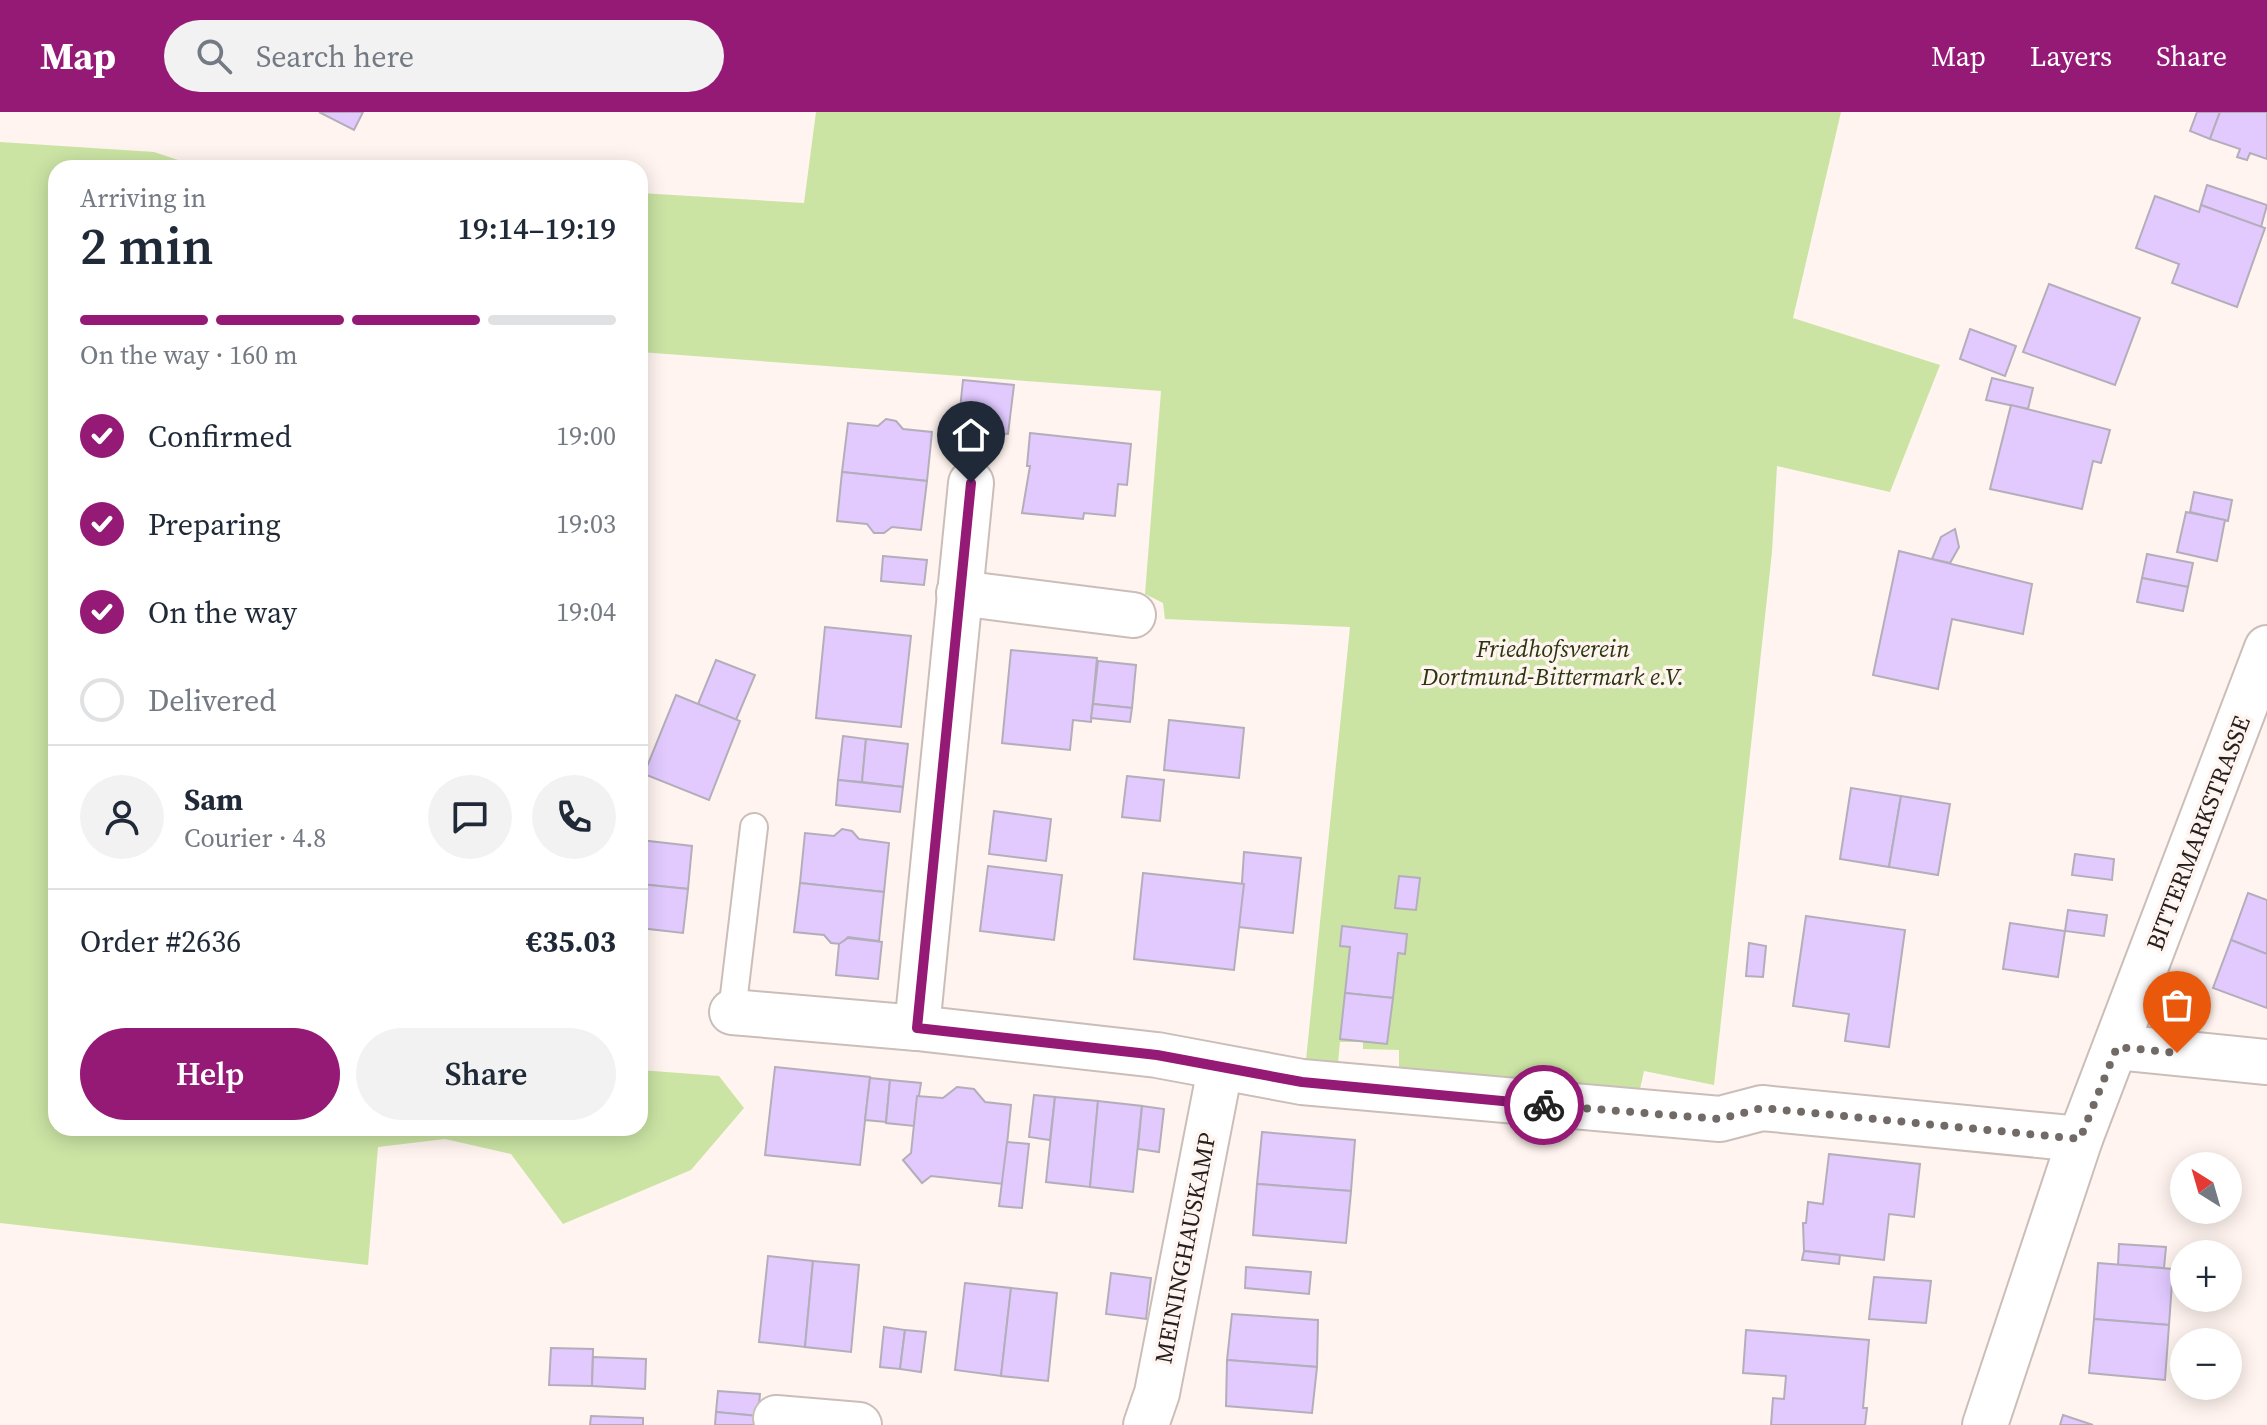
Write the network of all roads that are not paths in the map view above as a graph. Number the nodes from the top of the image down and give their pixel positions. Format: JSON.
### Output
{"nodes":[{"id":1,"x":971,"y":483,"type":"dead end"},
{"id":2,"x":959,"y":593,"type":"junction"},
{"id":3,"x":1133,"y":615,"type":"dead end"},
{"id":4,"x":2267,"y":648,"type":"edge"},
{"id":5,"x":754,"y":827,"type":"dead end"},
{"id":6,"x":732,"y":1012,"type":"joint"},
{"id":7,"x":917,"y":1028,"type":"junction"},
{"id":8,"x":2117,"y":1047,"type":"junction"},
{"id":9,"x":2267,"y":1062,"type":"edge"},
{"id":10,"x":1220,"y":1069,"type":"junction"},
{"id":11,"x":2080,"y":1139,"type":"junction"},
{"id":12,"x":776,"y":1418,"type":"dead end"},
{"id":13,"x":859,"y":1425,"type":"edge"},
{"id":14,"x":1146,"y":1425,"type":"edge"},
{"id":15,"x":1985,"y":1425,"type":"edge"}],
"edges":[{"from":1,"to":2,"type":"street"},
{"from":2,"to":3,"type":"street"},
{"from":2,"to":7,"type":"street"},
{"from":4,"to":8,"type":"street","name":"BITTERMARKSTRASSE"},
{"from":5,"to":6,"type":"lane"},
{"from":6,"to":7,"type":"street"},
{"from":7,"to":10,"type":"street"},
{"from":8,"to":9,"type":"street"},
{"from":8,"to":11,"type":"street","name":"BITTERMARKSTRASSE"},
{"from":10,"to":11,"type":"street"},
{"from":10,"to":14,"type":"street","name":"MEININGHAUSKAMP"},
{"from":11,"to":15,"type":"street","name":"BITTERMARKSTRASSE"},
{"from":12,"to":13,"type":"street"}]}
